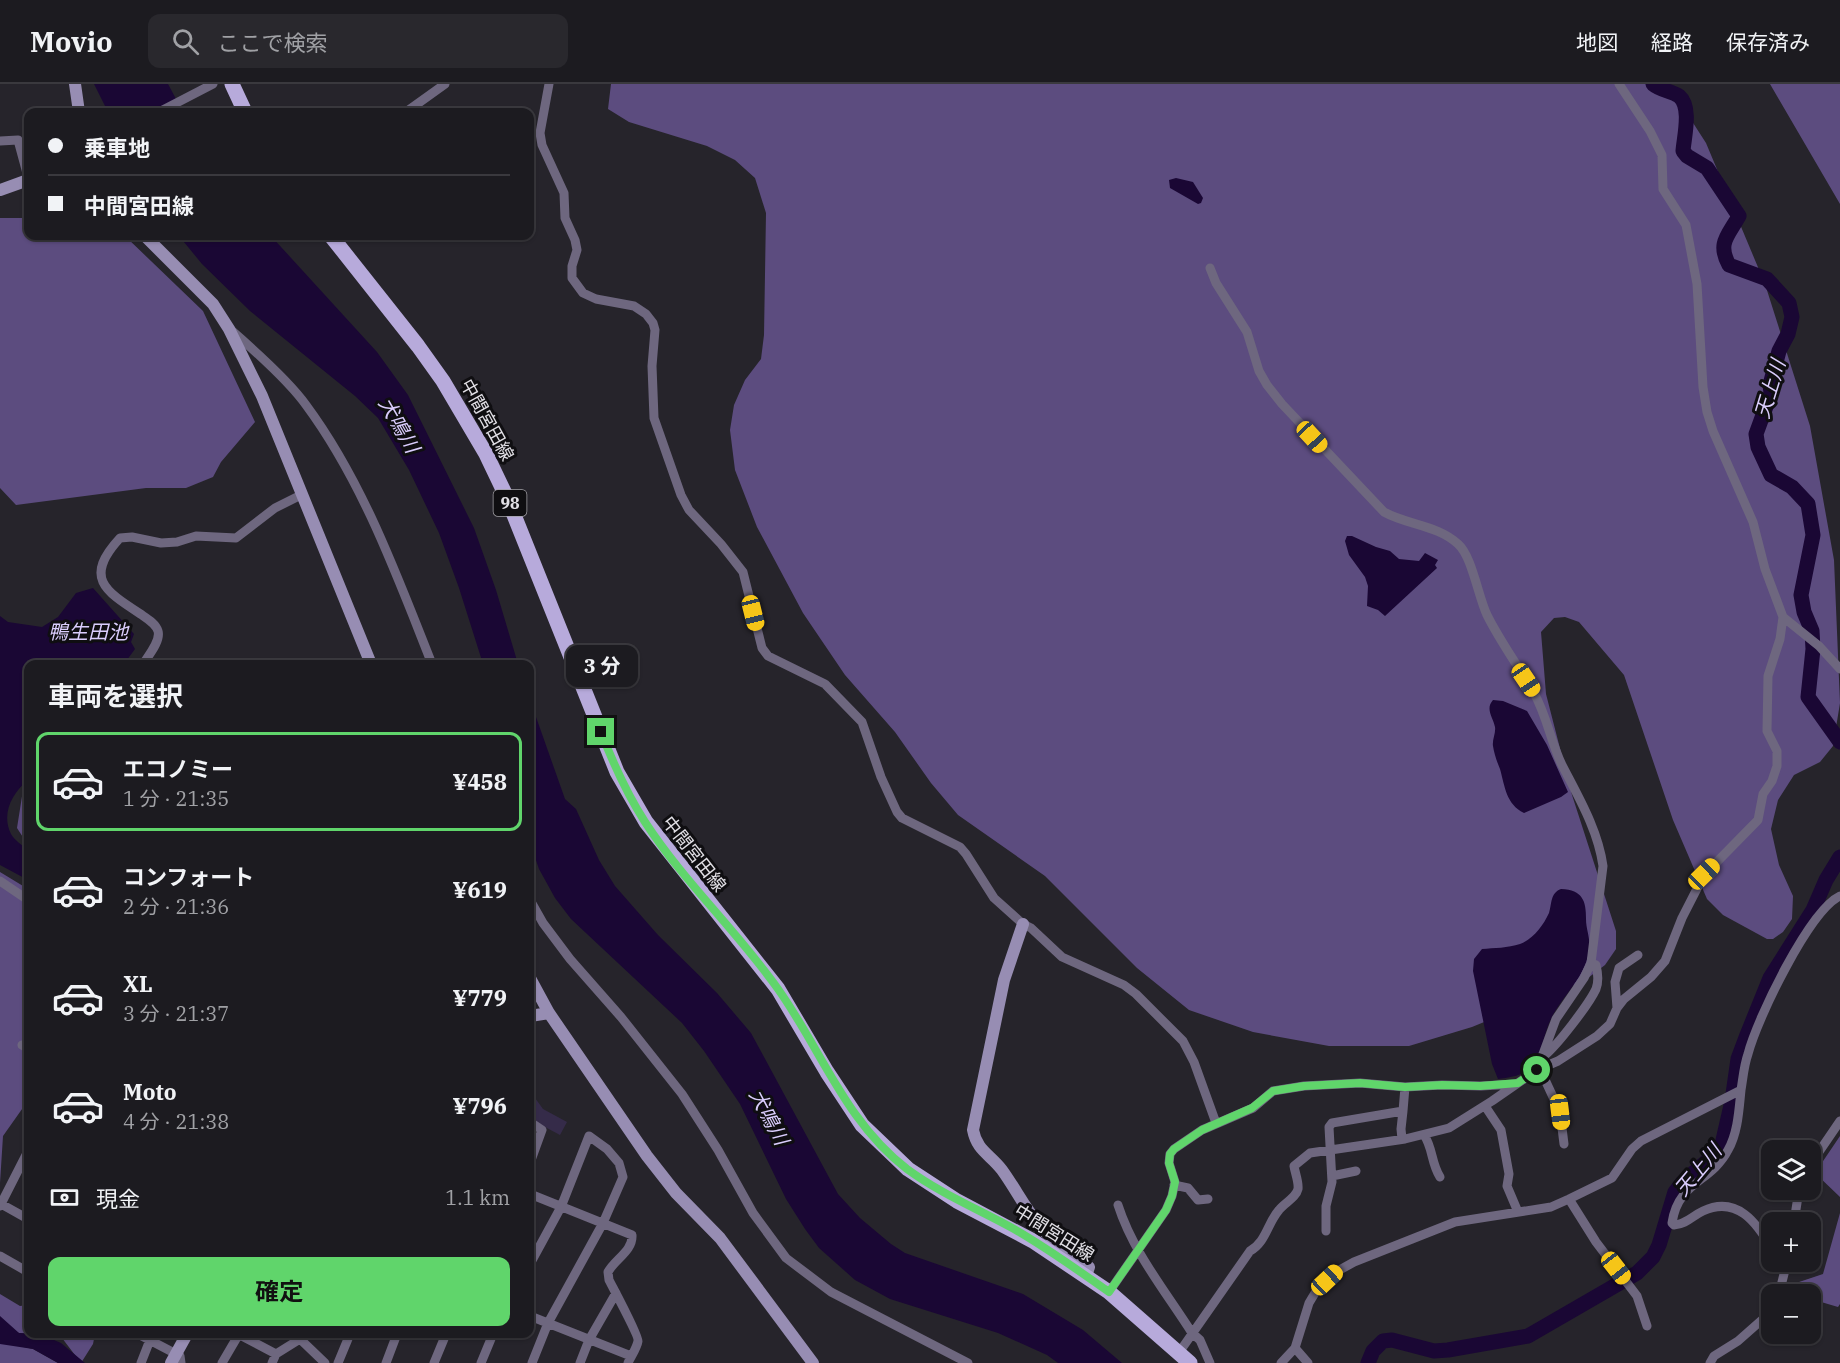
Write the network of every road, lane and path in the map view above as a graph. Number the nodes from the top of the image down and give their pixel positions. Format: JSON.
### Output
{"nodes":[{"id":1,"x":75,"y":84,"type":"edge"},
{"id":2,"x":213,"y":84,"type":"edge"},
{"id":3,"x":232,"y":84,"type":"edge"},
{"id":4,"x":445,"y":84,"type":"edge"},
{"id":5,"x":549,"y":84,"type":"edge"},
{"id":6,"x":1619,"y":84,"type":"edge"},
{"id":7,"x":78,"y":108,"type":"edge"},
{"id":8,"x":167,"y":108,"type":"edge"},
{"id":9,"x":243,"y":108,"type":"edge"},
{"id":10,"x":412,"y":108,"type":"edge"},
{"id":11,"x":0,"y":141,"type":"edge"},
{"id":12,"x":24,"y":163,"type":"edge"},
{"id":13,"x":24,"y":181,"type":"edge"},
{"id":14,"x":0,"y":190,"type":"edge"},
{"id":15,"x":149,"y":240,"type":"edge"},
{"id":16,"x":334,"y":240,"type":"edge"},
{"id":17,"x":1210,"y":268,"type":"dead end"},
{"id":18,"x":229,"y":329,"type":"junction"},
{"id":19,"x":301,"y":495,"type":"junction"},
{"id":20,"x":1783,"y":617,"type":"junction"},
{"id":21,"x":145,"y":660,"type":"edge"},
{"id":22,"x":369,"y":660,"type":"edge"},
{"id":23,"x":430,"y":660,"type":"edge"},
{"id":24,"x":1840,"y":669,"type":"edge"},
{"id":25,"x":0,"y":881,"type":"edge"},
{"id":26,"x":1840,"y":896,"type":"edge"},
{"id":27,"x":24,"y":897,"type":"edge"},
{"id":28,"x":534,"y":907,"type":"edge"},
{"id":29,"x":1023,"y":924,"type":"junction"},
{"id":30,"x":1638,"y":955,"type":"dead end"},
{"id":31,"x":1591,"y":963,"type":"junction"},
{"id":32,"x":534,"y":985,"type":"edge"},
{"id":33,"x":1617,"y":1008,"type":"junction"},
{"id":34,"x":549,"y":1013,"type":"junction"},
{"id":35,"x":534,"y":1015,"type":"edge"},
{"id":36,"x":1542,"y":1058,"type":"junction"},
{"id":37,"x":1539,"y":1069,"type":"junction"},
{"id":38,"x":1518,"y":1083,"type":"junction"},
{"id":39,"x":1405,"y":1087,"type":"junction"},
{"id":40,"x":1741,"y":1090,"type":"junction"},
{"id":41,"x":1485,"y":1106,"type":"junction"},
{"id":42,"x":1403,"y":1110,"type":"junction"},
{"id":43,"x":1840,"y":1121,"type":"edge"},
{"id":44,"x":1216,"y":1123,"type":"junction"},
{"id":45,"x":534,"y":1125,"type":"edge"},
{"id":46,"x":1424,"y":1135,"type":"junction"},
{"id":47,"x":1402,"y":1139,"type":"junction"},
{"id":48,"x":1564,"y":1144,"type":"dead end"},
{"id":49,"x":1821,"y":1149,"type":"edge"},
{"id":50,"x":1332,"y":1150,"type":"junction"},
{"id":51,"x":534,"y":1152,"type":"edge"},
{"id":52,"x":24,"y":1169,"type":"edge"},
{"id":53,"x":1356,"y":1171,"type":"dead end"},
{"id":54,"x":1332,"y":1176,"type":"junction"},
{"id":55,"x":1440,"y":1177,"type":"dead end"},
{"id":56,"x":1174,"y":1185,"type":"junction"},
{"id":57,"x":534,"y":1196,"type":"edge"},
{"id":58,"x":1208,"y":1199,"type":"dead end"},
{"id":59,"x":1569,"y":1199,"type":"junction"},
{"id":60,"x":0,"y":1205,"type":"edge"},
{"id":61,"x":1118,"y":1205,"type":"dead end"},
{"id":62,"x":561,"y":1207,"type":"junction"},
{"id":63,"x":1518,"y":1212,"type":"junction"},
{"id":64,"x":24,"y":1217,"type":"edge"},
{"id":65,"x":603,"y":1223,"type":"junction"},
{"id":66,"x":1326,"y":1231,"type":"dead end"},
{"id":67,"x":1761,"y":1232,"type":"edge"},
{"id":68,"x":1138,"y":1248,"type":"junction"},
{"id":69,"x":0,"y":1256,"type":"edge"},
{"id":70,"x":534,"y":1257,"type":"edge"},
{"id":71,"x":24,"y":1270,"type":"edge"},
{"id":72,"x":1086,"y":1276,"type":"junction"},
{"id":73,"x":1109,"y":1292,"type":"junction"},
{"id":74,"x":616,"y":1293,"type":"junction"},
{"id":75,"x":534,"y":1318,"type":"edge"},
{"id":76,"x":1761,"y":1321,"type":"edge"},
{"id":77,"x":548,"y":1323,"type":"junction"},
{"id":78,"x":1647,"y":1326,"type":"dead end"},
{"id":79,"x":1192,"y":1333,"type":"junction"},
{"id":80,"x":146,"y":1338,"type":"edge"},
{"id":81,"x":185,"y":1338,"type":"edge"},
{"id":82,"x":236,"y":1338,"type":"edge"},
{"id":83,"x":244,"y":1338,"type":"edge"},
{"id":84,"x":299,"y":1338,"type":"edge"},
{"id":85,"x":303,"y":1338,"type":"edge"},
{"id":86,"x":348,"y":1338,"type":"edge"},
{"id":87,"x":396,"y":1338,"type":"edge"},
{"id":88,"x":444,"y":1338,"type":"edge"},
{"id":89,"x":491,"y":1338,"type":"edge"},
{"id":90,"x":150,"y":1340,"type":"junction"},
{"id":91,"x":590,"y":1340,"type":"junction"},
{"id":92,"x":1295,"y":1348,"type":"junction"},
{"id":93,"x":274,"y":1359,"type":"edge"},
{"id":94,"x":176,"y":1360,"type":"edge"},
{"id":95,"x":629,"y":1360,"type":"edge"},
{"id":96,"x":1180,"y":1360,"type":"edge"},
{"id":97,"x":141,"y":1363,"type":"edge"},
{"id":98,"x":222,"y":1363,"type":"edge"},
{"id":99,"x":325,"y":1363,"type":"edge"},
{"id":100,"x":338,"y":1363,"type":"edge"},
{"id":101,"x":386,"y":1363,"type":"edge"},
{"id":102,"x":434,"y":1363,"type":"edge"},
{"id":103,"x":481,"y":1363,"type":"edge"},
{"id":104,"x":532,"y":1363,"type":"edge"},
{"id":105,"x":580,"y":1363,"type":"edge"},
{"id":106,"x":813,"y":1363,"type":"edge"},
{"id":107,"x":968,"y":1363,"type":"edge"},
{"id":108,"x":1210,"y":1363,"type":"edge"},
{"id":109,"x":1281,"y":1363,"type":"edge"},
{"id":110,"x":1308,"y":1363,"type":"edge"},
{"id":111,"x":1710,"y":1363,"type":"edge"}],
"edges":[{"from":1,"to":7,"type":"street"},
{"from":2,"to":8,"type":"street"},
{"from":3,"to":9,"type":"main road"},
{"from":4,"to":10,"type":"street"},
{"from":5,"to":29,"type":"street"},
{"from":6,"to":20,"type":"street"},
{"from":11,"to":12,"type":"street"},
{"from":13,"to":14,"type":"street"},
{"from":15,"to":18,"type":"street"},
{"from":16,"to":72,"type":"main road","name":"中間宮田線","number":"98"},
{"from":17,"to":31,"type":"street"},
{"from":18,"to":19,"type":"street"},
{"from":18,"to":23,"type":"street"},
{"from":19,"to":21,"type":"street"},
{"from":19,"to":22,"type":"street"},
{"from":20,"to":24,"type":"street"},
{"from":20,"to":33,"type":"street"},
{"from":25,"to":27,"type":"street"},
{"from":26,"to":40,"type":"street"},
{"from":28,"to":107,"type":"street"},
{"from":29,"to":44,"type":"street"},
{"from":29,"to":72,"type":"street"},
{"from":30,"to":33,"type":"street"},
{"from":31,"to":36,"type":"street"},
{"from":31,"to":36,"type":"street"},
{"from":32,"to":34,"type":"street"},
{"from":33,"to":37,"type":"street"},
{"from":34,"to":35,"type":"street"},
{"from":34,"to":106,"type":"street"},
{"from":36,"to":37,"type":"street"},
{"from":37,"to":38,"type":"street"},
{"from":37,"to":48,"type":"street"},
{"from":38,"to":39,"type":"street"},
{"from":38,"to":41,"type":"street"},
{"from":39,"to":42,"type":"street"},
{"from":39,"to":44,"type":"street"},
{"from":40,"to":59,"type":"street"},
{"from":40,"to":67,"type":"street"},
{"from":41,"to":46,"type":"street"},
{"from":41,"to":63,"type":"street"},
{"from":42,"to":47,"type":"street"},
{"from":42,"to":50,"type":"street"},
{"from":43,"to":49,"type":"street"},
{"from":44,"to":56,"type":"street"},
{"from":45,"to":51,"type":"street"},
{"from":46,"to":47,"type":"street"},
{"from":46,"to":55,"type":"street"},
{"from":47,"to":50,"type":"street"},
{"from":50,"to":54,"type":"street"},
{"from":50,"to":79,"type":"street"},
{"from":52,"to":60,"type":"street"},
{"from":53,"to":54,"type":"street"},
{"from":54,"to":66,"type":"street"},
{"from":56,"to":58,"type":"street"},
{"from":56,"to":68,"type":"street"},
{"from":57,"to":62,"type":"street"},
{"from":59,"to":63,"type":"street"},
{"from":59,"to":78,"type":"street"},
{"from":60,"to":64,"type":"street"},
{"from":61,"to":68,"type":"street"},
{"from":62,"to":65,"type":"street"},
{"from":62,"to":65,"type":"street"},
{"from":62,"to":70,"type":"street"},
{"from":63,"to":92,"type":"street"},
{"from":65,"to":74,"type":"street"},
{"from":65,"to":77,"type":"street"},
{"from":68,"to":73,"type":"street"},
{"from":68,"to":79,"type":"street"},
{"from":69,"to":71,"type":"street"},
{"from":72,"to":73,"type":"main road","name":"中間宮田線","number":"98"},
{"from":73,"to":96,"type":"main road","name":"中間宮田線","number":"98"},
{"from":74,"to":91,"type":"street"},
{"from":74,"to":95,"type":"street"},
{"from":75,"to":77,"type":"street"},
{"from":76,"to":111,"type":"street"},
{"from":77,"to":91,"type":"street"},
{"from":77,"to":104,"type":"street"},
{"from":79,"to":96,"type":"street"},
{"from":79,"to":108,"type":"street"},
{"from":80,"to":90,"type":"street"},
{"from":81,"to":94,"type":"street"},
{"from":82,"to":98,"type":"street"},
{"from":83,"to":93,"type":"street"},
{"from":84,"to":93,"type":"street"},
{"from":85,"to":99,"type":"street"},
{"from":86,"to":100,"type":"street"},
{"from":87,"to":101,"type":"street"},
{"from":88,"to":102,"type":"street"},
{"from":89,"to":103,"type":"street"},
{"from":90,"to":94,"type":"street"},
{"from":90,"to":97,"type":"street"},
{"from":91,"to":95,"type":"street"},
{"from":91,"to":105,"type":"street"},
{"from":92,"to":109,"type":"street"},
{"from":92,"to":110,"type":"street"}]}
